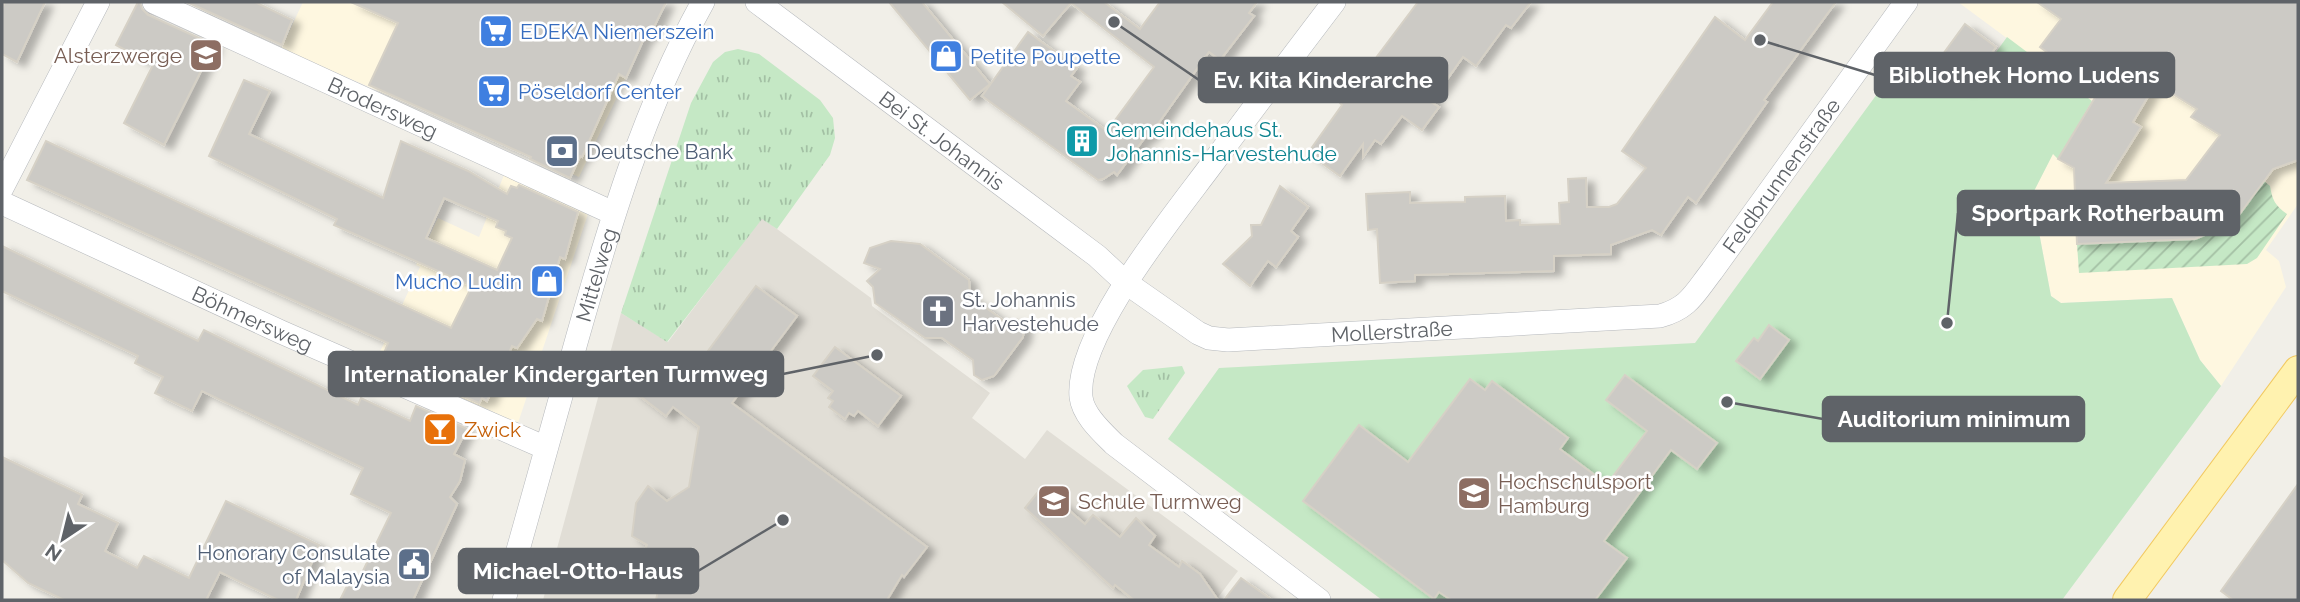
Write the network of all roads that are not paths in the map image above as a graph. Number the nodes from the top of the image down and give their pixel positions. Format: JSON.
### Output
{"nodes":[{"id":1,"x":98,"y":2,"type":"edge"},
{"id":2,"x":154,"y":2,"type":"edge"},
{"id":3,"x":703,"y":2,"type":"edge"},
{"id":4,"x":757,"y":2,"type":"edge"},
{"id":5,"x":1334,"y":2,"type":"edge"},
{"id":6,"x":1906,"y":2,"type":"edge"},
{"id":7,"x":2,"y":188,"type":"edge"},
{"id":8,"x":2,"y":203,"type":"edge"},
{"id":9,"x":613,"y":213,"type":"junction"},
{"id":10,"x":1125,"y":282,"type":"junction"},
{"id":11,"x":1677,"y":311,"type":"joint"},
{"id":12,"x":2298,"y":370,"type":"edge"},
{"id":13,"x":546,"y":448,"type":"junction"},
{"id":14,"x":503,"y":600,"type":"edge"},
{"id":15,"x":1319,"y":600,"type":"edge"},
{"id":16,"x":2127,"y":600,"type":"edge"}],
"edges":[{"from":1,"to":7,"type":"street"},
{"from":2,"to":9,"type":"street","name":"Brodersweg"},
{"from":3,"to":9,"type":"street","name":"Mittelweg"},
{"from":4,"to":10,"type":"street","name":"Bei St. Johannis"},
{"from":5,"to":10,"type":"street"},
{"from":6,"to":11,"type":"street","name":"Feldbrunnenstraße"},
{"from":8,"to":13,"type":"street","name":"Böhmersweg"},
{"from":9,"to":13,"type":"street","name":"Mittelweg"},
{"from":10,"to":11,"type":"street","name":"Mollerstraße"},
{"from":10,"to":15,"type":"street"},
{"from":12,"to":16,"type":"main road"},
{"from":13,"to":14,"type":"street","name":"Mittelweg"}]}
